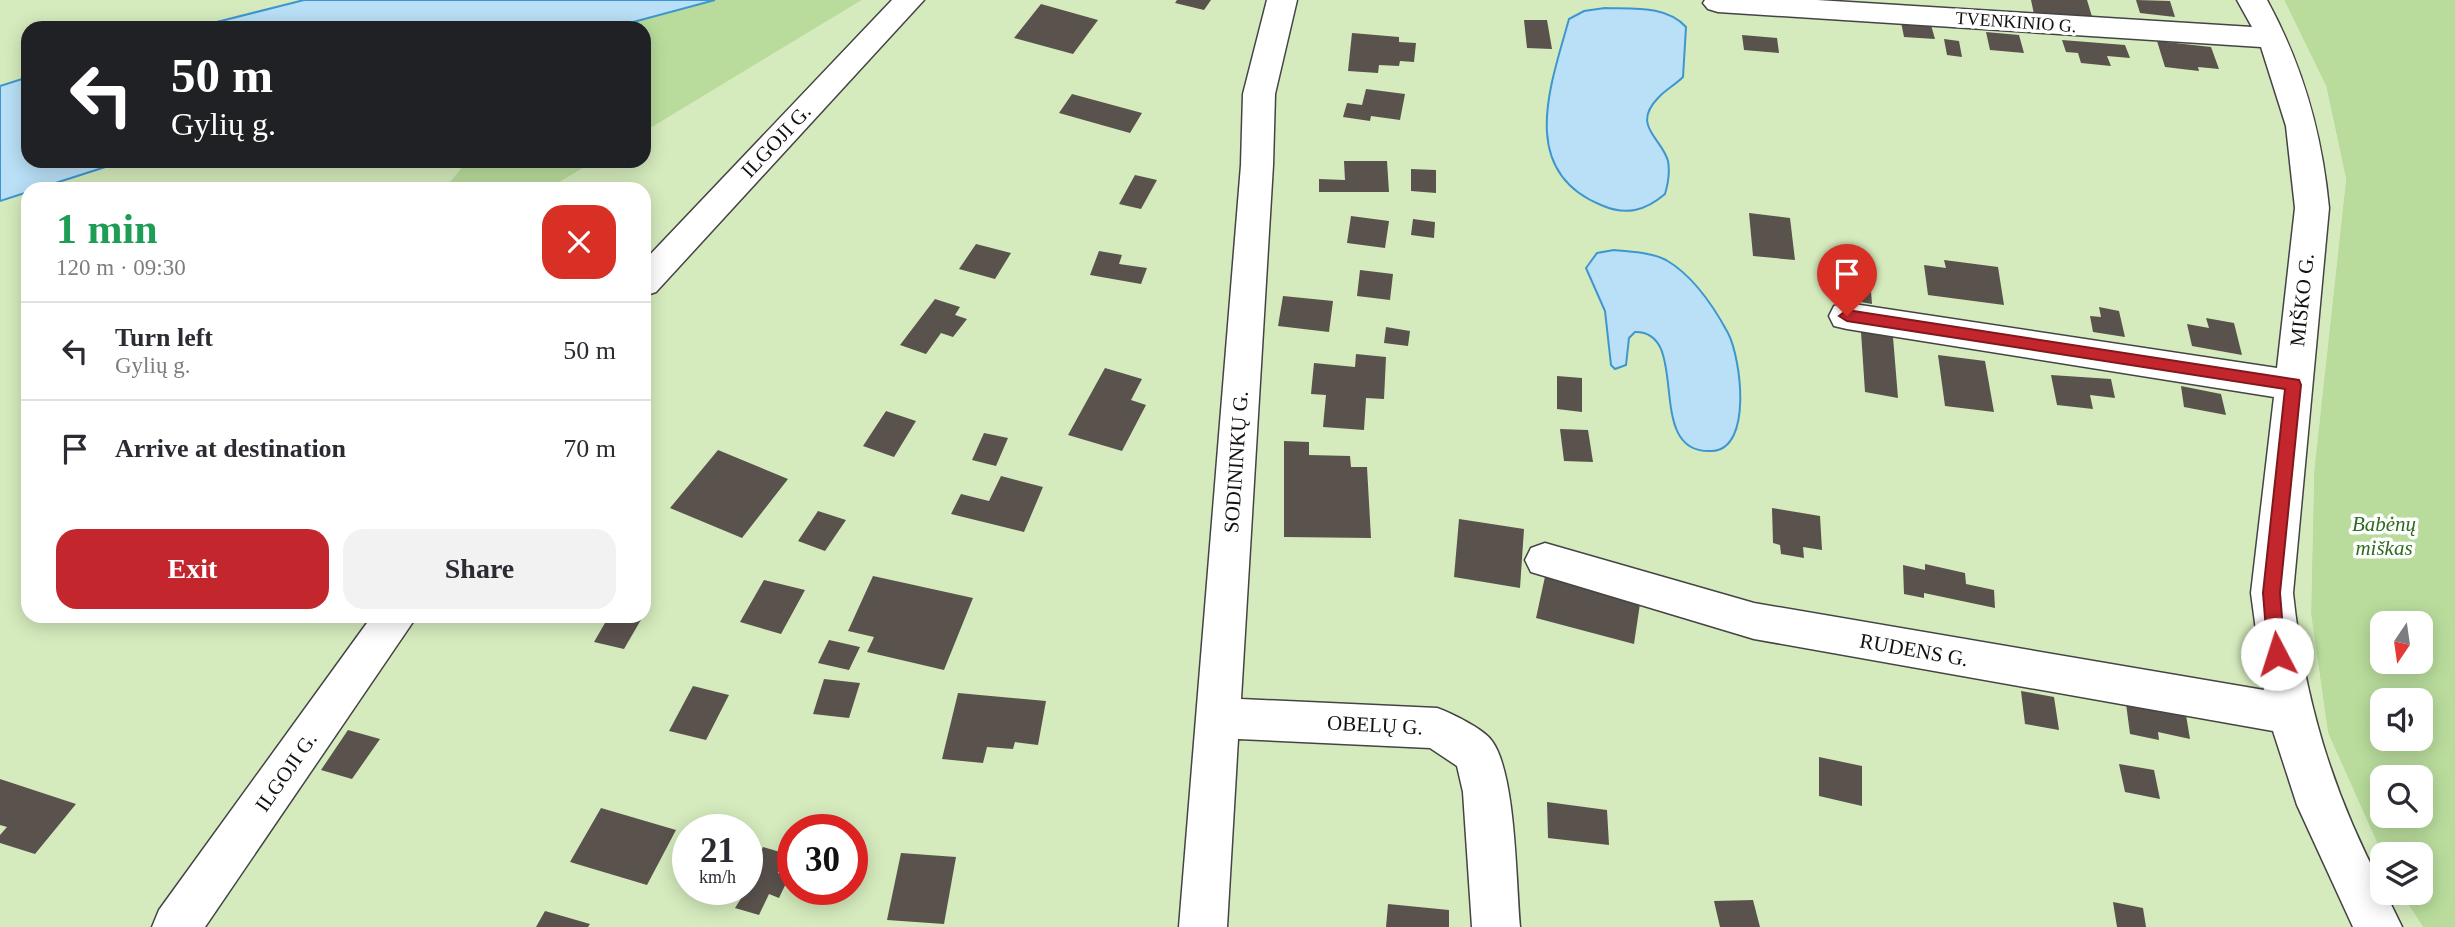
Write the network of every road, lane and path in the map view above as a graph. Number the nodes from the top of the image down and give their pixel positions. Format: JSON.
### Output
{"nodes":[{"id":1,"x":909,"y":0,"type":"edge"},
{"id":2,"x":1282,"y":0,"type":"edge"},
{"id":3,"x":2252,"y":0,"type":"edge"},
{"id":4,"x":1718,"y":3,"type":"dead end"},
{"id":5,"x":2271,"y":37,"type":"junction"},
{"id":6,"x":651,"y":276,"type":"edge"},
{"id":7,"x":1847,"y":316,"type":"dead end"},
{"id":8,"x":2293,"y":385,"type":"junction"},
{"id":9,"x":1545,"y":560,"type":"dead end"},
{"id":10,"x":392,"y":623,"type":"edge"},
{"id":11,"x":2289,"y":715,"type":"junction"},
{"id":12,"x":1218,"y":718,"type":"junction"},
{"id":13,"x":176,"y":927,"type":"edge"},
{"id":14,"x":1203,"y":927,"type":"edge"},
{"id":15,"x":1496,"y":927,"type":"edge"},
{"id":16,"x":2378,"y":927,"type":"edge"}],
"edges":[{"from":1,"to":6,"type":"street","name":"ILGOJI G."},
{"from":2,"to":12,"type":"street","name":"SODININKŲ G."},
{"from":3,"to":5,"type":"street","name":"MIŠKO G."},
{"from":4,"to":5,"type":"street","name":"TVENKINIO G."},
{"from":5,"to":8,"type":"street","name":"MIŠKO G."},
{"from":7,"to":8,"type":"street"},
{"from":8,"to":11,"type":"street","name":"MIŠKO G."},
{"from":9,"to":11,"type":"street","name":"RUDENS G."},
{"from":10,"to":13,"type":"street","name":"ILGOJI G."},
{"from":11,"to":16,"type":"street","name":"MIŠKO G."},
{"from":12,"to":14,"type":"street","name":"SODININKŲ G."},
{"from":12,"to":15,"type":"street","name":"OBELŲ G."}]}
